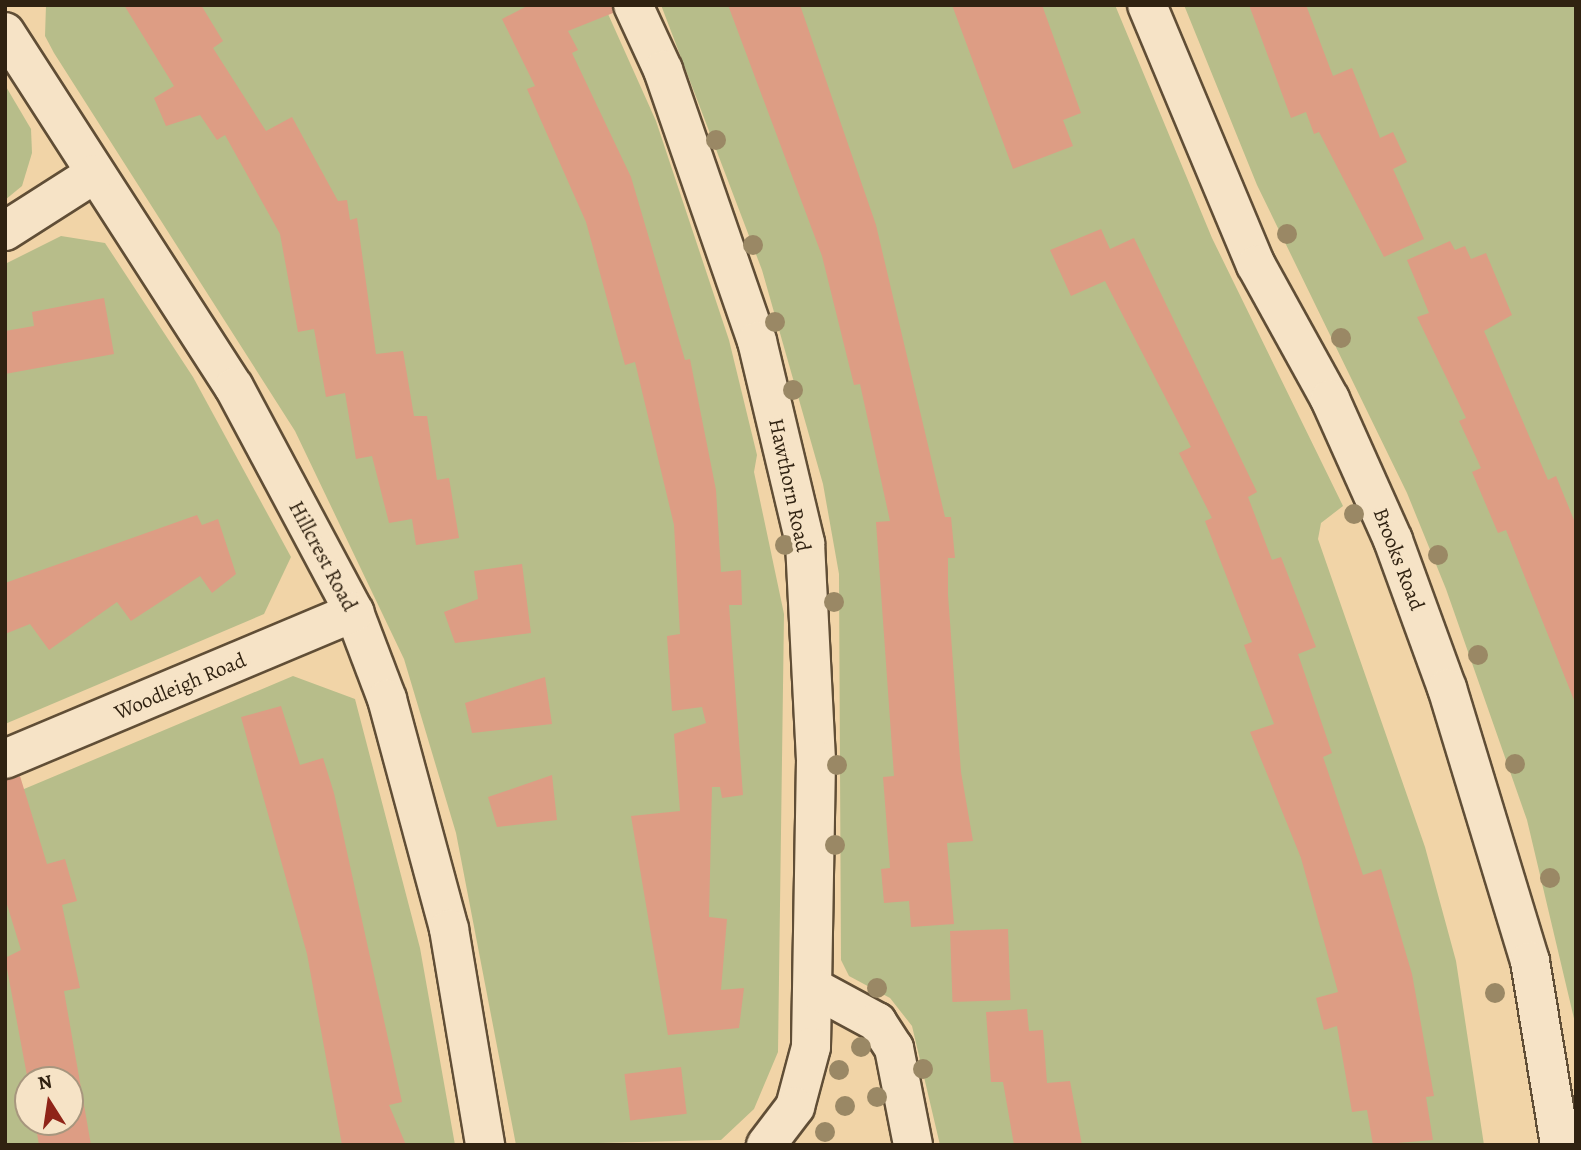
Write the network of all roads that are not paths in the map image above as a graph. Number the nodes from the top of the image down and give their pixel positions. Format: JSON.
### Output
{"nodes":[{"id":1,"x":633,"y":5,"type":"edge"},
{"id":2,"x":1147,"y":5,"type":"edge"},
{"id":3,"x":5,"y":32,"type":"edge"},
{"id":4,"x":94,"y":174,"type":"junction"},
{"id":5,"x":5,"y":231,"type":"edge"},
{"id":6,"x":354,"y":612,"type":"junction"},
{"id":7,"x":5,"y":759,"type":"edge"},
{"id":8,"x":814,"y":988,"type":"junction"},
{"id":9,"x":485,"y":1145,"type":"edge"},
{"id":10,"x":766,"y":1145,"type":"edge"},
{"id":11,"x":913,"y":1145,"type":"edge"},
{"id":12,"x":1560,"y":1145,"type":"edge"}],
"edges":[{"from":1,"to":8,"type":"street","name":"Hawthorn Road"},
{"from":2,"to":12,"type":"street","name":"Brooks Road"},
{"from":3,"to":4,"type":"street","name":"Hillcrest Road"},
{"from":4,"to":5,"type":"street"},
{"from":4,"to":6,"type":"street","name":"Hillcrest Road"},
{"from":6,"to":7,"type":"street","name":"Woodleigh Road"},
{"from":6,"to":9,"type":"street","name":"Hillcrest Road"},
{"from":8,"to":10,"type":"street","name":"Hawthorn Road"},
{"from":8,"to":11,"type":"street"}]}
